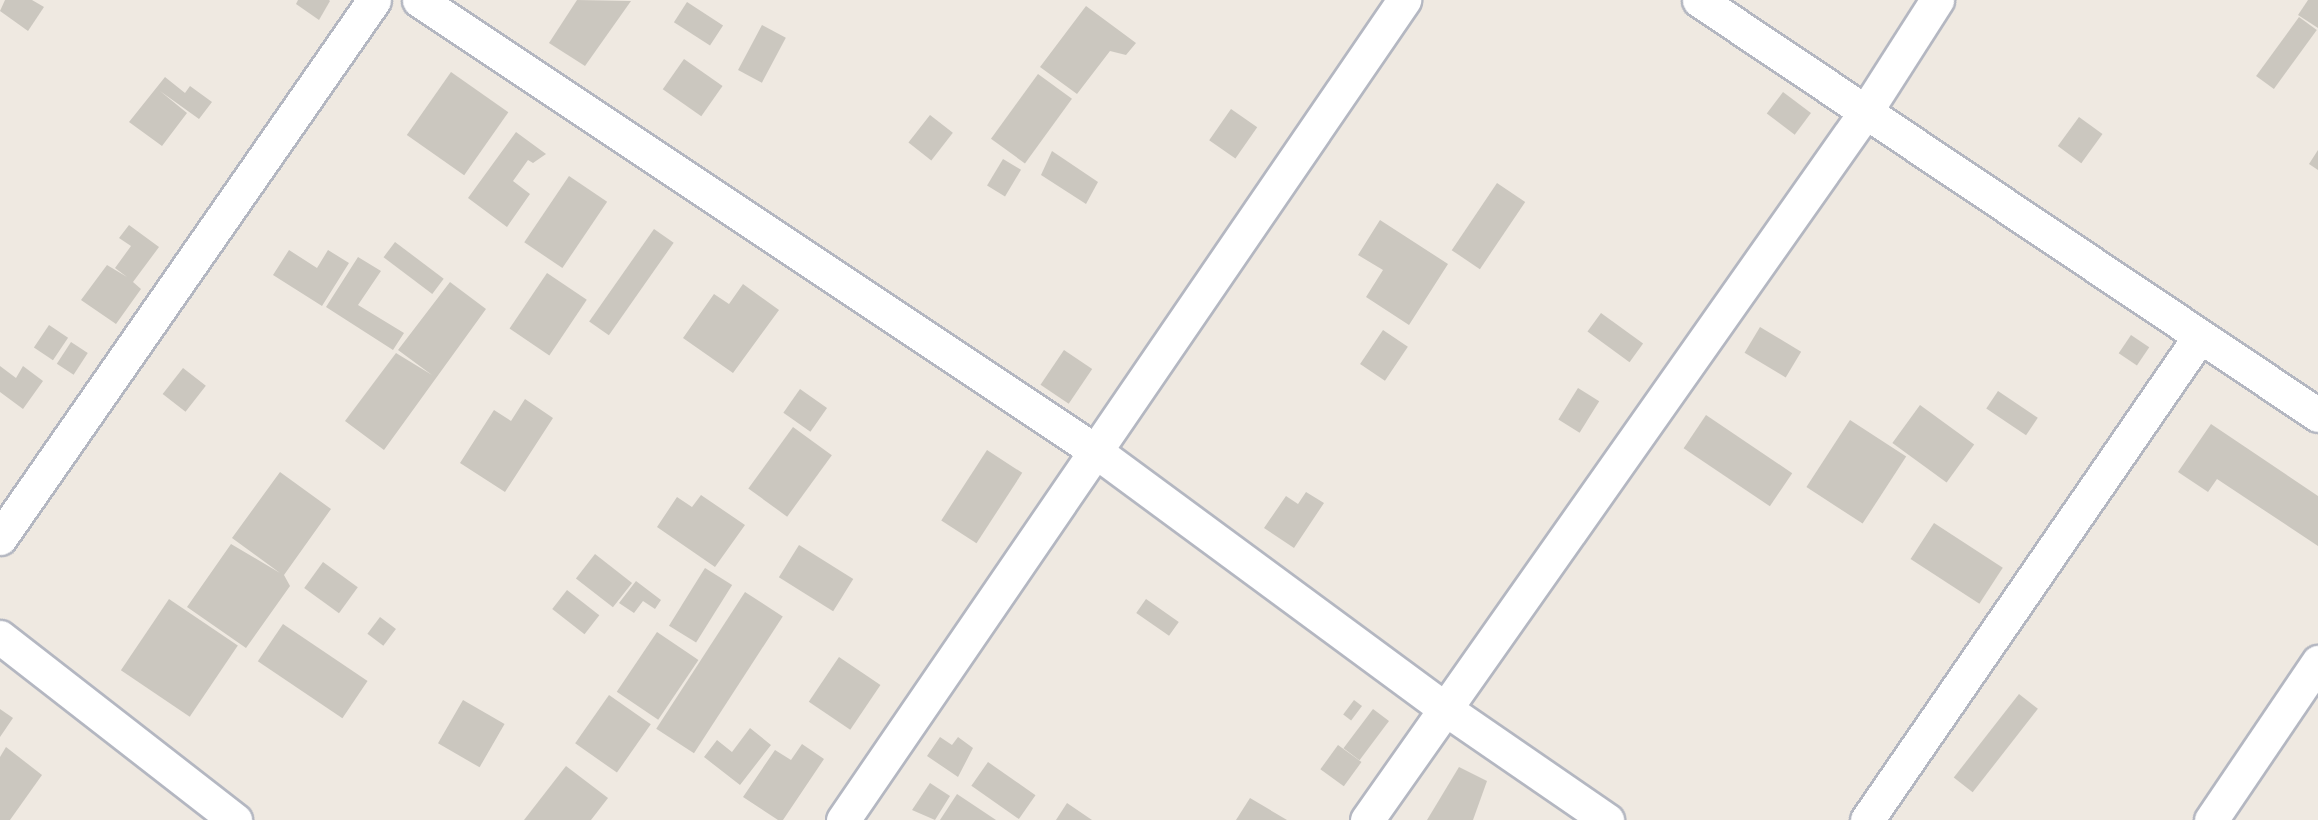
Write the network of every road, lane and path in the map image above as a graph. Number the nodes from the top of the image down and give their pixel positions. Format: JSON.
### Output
{"nodes":[{"id":1,"x":374,"y":0,"type":"edge"},
{"id":2,"x":419,"y":0,"type":"edge"},
{"id":3,"x":1404,"y":0,"type":"edge"},
{"id":4,"x":1699,"y":0,"type":"edge"},
{"id":5,"x":1937,"y":0,"type":"edge"},
{"id":6,"x":1866,"y":111,"type":"junction"},
{"id":7,"x":2200,"y":336,"type":"junction"},
{"id":8,"x":2318,"y":415,"type":"edge"},
{"id":9,"x":1094,"y":450,"type":"junction"},
{"id":10,"x":0,"y":538,"type":"edge"},
{"id":11,"x":0,"y":637,"type":"edge"},
{"id":12,"x":2318,"y":662,"type":"edge"},
{"id":13,"x":1444,"y":708,"type":"junction"},
{"id":14,"x":235,"y":820,"type":"edge"},
{"id":15,"x":843,"y":820,"type":"edge"},
{"id":16,"x":1367,"y":820,"type":"edge"},
{"id":17,"x":1607,"y":820,"type":"edge"},
{"id":18,"x":1867,"y":820,"type":"edge"},
{"id":19,"x":2211,"y":820,"type":"edge"}],
"edges":[{"from":1,"to":10,"type":"street"},
{"from":2,"to":9,"type":"street"},
{"from":3,"to":9,"type":"street"},
{"from":4,"to":6,"type":"street"},
{"from":5,"to":6,"type":"street"},
{"from":6,"to":7,"type":"street"},
{"from":6,"to":13,"type":"street"},
{"from":7,"to":8,"type":"street"},
{"from":7,"to":18,"type":"street"},
{"from":9,"to":13,"type":"street"},
{"from":9,"to":15,"type":"street"},
{"from":11,"to":14,"type":"street"},
{"from":12,"to":19,"type":"street"},
{"from":13,"to":16,"type":"street"},
{"from":13,"to":17,"type":"street"}]}
